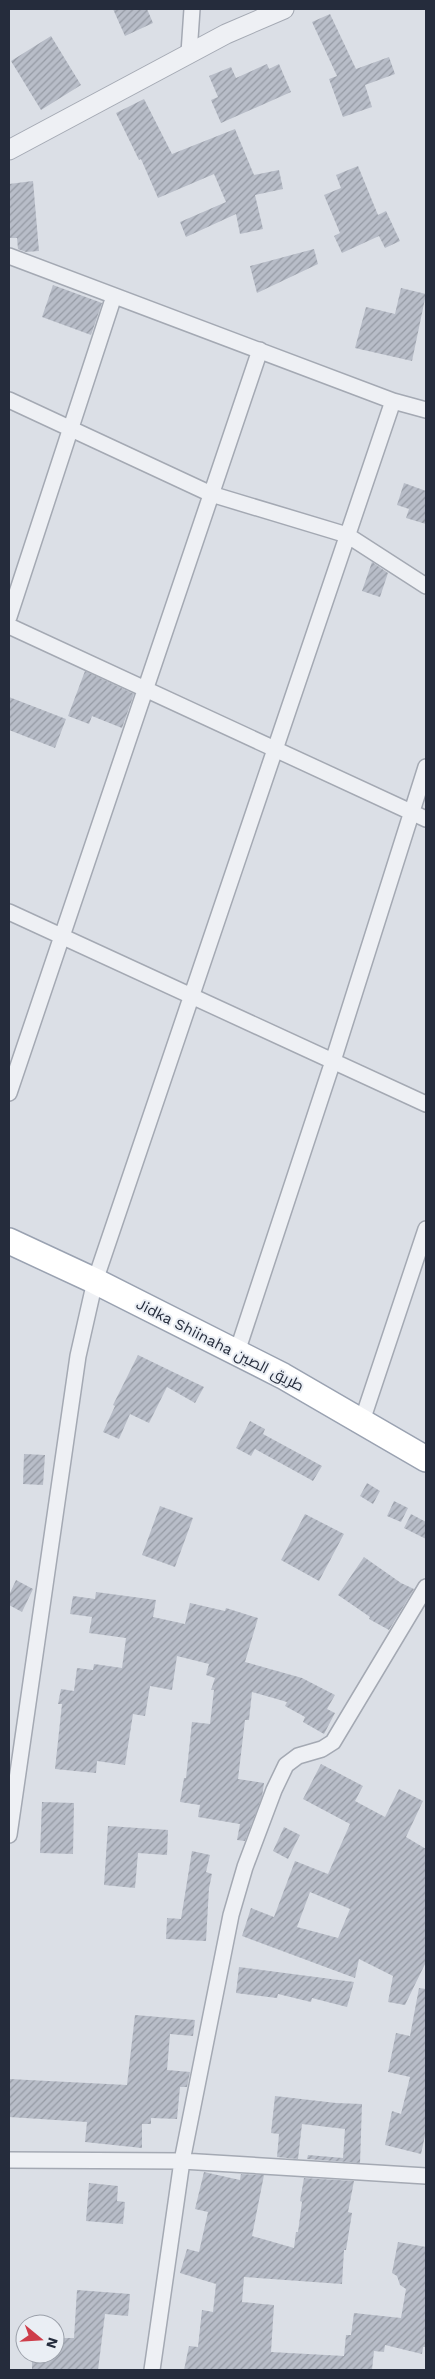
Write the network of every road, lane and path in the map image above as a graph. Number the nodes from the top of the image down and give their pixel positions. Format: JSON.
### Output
{"nodes":[{"id":1,"x":192,"y":9,"type":"edge"},
{"id":2,"x":284,"y":9,"type":"edge"},
{"id":3,"x":189,"y":54,"type":"junction"},
{"id":4,"x":9,"y":150,"type":"edge"},
{"id":5,"x":9,"y":256,"type":"edge"},
{"id":6,"x":114,"y":296,"type":"junction"},
{"id":7,"x":260,"y":350,"type":"junction"},
{"id":8,"x":9,"y":400,"type":"edge"},
{"id":9,"x":393,"y":401,"type":"junction"},
{"id":10,"x":426,"y":410,"type":"edge"},
{"id":11,"x":71,"y":429,"type":"junction"},
{"id":12,"x":211,"y":494,"type":"junction"},
{"id":13,"x":347,"y":536,"type":"junction"},
{"id":14,"x":426,"y":586,"type":"edge"},
{"id":15,"x":9,"y":617,"type":"edge"},
{"id":16,"x":9,"y":626,"type":"edge"},
{"id":17,"x":144,"y":688,"type":"junction"},
{"id":18,"x":274,"y":748,"type":"junction"},
{"id":19,"x":426,"y":767,"type":"edge"},
{"id":20,"x":412,"y":812,"type":"junction"},
{"id":21,"x":426,"y":819,"type":"edge"},
{"id":22,"x":9,"y":912,"type":"edge"},
{"id":23,"x":63,"y":936,"type":"junction"},
{"id":24,"x":192,"y":996,"type":"junction"},
{"id":25,"x":333,"y":1061,"type":"junction"},
{"id":26,"x":9,"y":1093,"type":"edge"},
{"id":27,"x":426,"y":1104,"type":"edge"},
{"id":28,"x":426,"y":1229,"type":"edge"},
{"id":29,"x":9,"y":1242,"type":"edge"},
{"id":30,"x":95,"y":1281,"type":"junction"},
{"id":31,"x":237,"y":1352,"type":"junction"},
{"id":32,"x":362,"y":1421,"type":"junction"},
{"id":33,"x":426,"y":1459,"type":"edge"},
{"id":34,"x":426,"y":1587,"type":"edge"},
{"id":35,"x":9,"y":1835,"type":"edge"},
{"id":36,"x":9,"y":2160,"type":"edge"},
{"id":37,"x":182,"y":2161,"type":"junction"},
{"id":38,"x":426,"y":2176,"type":"edge"},
{"id":39,"x":152,"y":2370,"type":"edge"}],
"edges":[{"from":1,"to":3,"type":"street"},
{"from":2,"to":3,"type":"street"},
{"from":3,"to":4,"type":"street"},
{"from":5,"to":6,"type":"street"},
{"from":6,"to":7,"type":"street"},
{"from":6,"to":11,"type":"street"},
{"from":7,"to":9,"type":"street"},
{"from":7,"to":12,"type":"street"},
{"from":8,"to":11,"type":"street"},
{"from":9,"to":10,"type":"street"},
{"from":9,"to":13,"type":"street"},
{"from":11,"to":12,"type":"street"},
{"from":11,"to":15,"type":"street"},
{"from":12,"to":13,"type":"street"},
{"from":12,"to":17,"type":"street"},
{"from":13,"to":14,"type":"street"},
{"from":13,"to":18,"type":"street"},
{"from":16,"to":17,"type":"street"},
{"from":17,"to":18,"type":"street"},
{"from":17,"to":23,"type":"street"},
{"from":18,"to":20,"type":"street"},
{"from":18,"to":24,"type":"street"},
{"from":19,"to":20,"type":"street"},
{"from":20,"to":21,"type":"street"},
{"from":20,"to":25,"type":"street"},
{"from":22,"to":23,"type":"street"},
{"from":23,"to":24,"type":"street"},
{"from":23,"to":26,"type":"street"},
{"from":24,"to":25,"type":"street"},
{"from":24,"to":30,"type":"street"},
{"from":25,"to":27,"type":"street"},
{"from":25,"to":31,"type":"street"},
{"from":28,"to":32,"type":"street"},
{"from":29,"to":30,"type":"main road","name":"Jidka Shiinaha طريق الصين"},
{"from":30,"to":31,"type":"main road","name":"Jidka Shiinaha طريق الصين"},
{"from":30,"to":35,"type":"street"},
{"from":31,"to":32,"type":"main road","name":"Jidka Shiinaha طريق الصين"},
{"from":32,"to":33,"type":"main road","name":"Jidka Shiinaha طريق الصين"},
{"from":34,"to":37,"type":"street"},
{"from":36,"to":37,"type":"street"},
{"from":37,"to":38,"type":"street"},
{"from":37,"to":39,"type":"street"}]}
